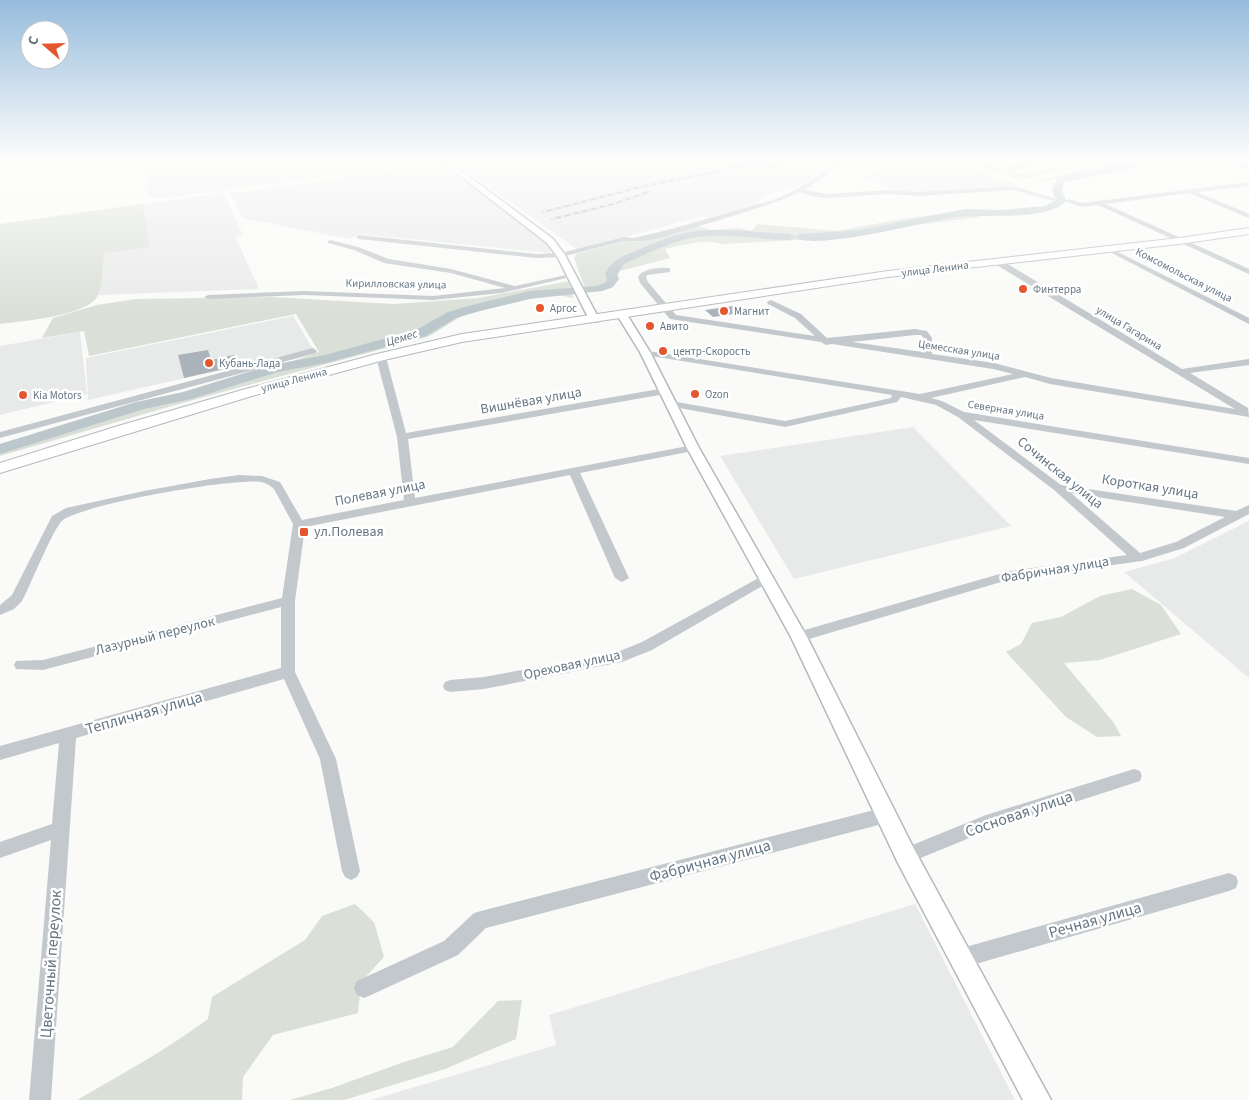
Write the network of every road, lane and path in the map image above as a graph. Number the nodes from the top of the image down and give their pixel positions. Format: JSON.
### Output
{"nodes":[{"id":1,"x":513,"y":211,"type":"edge"},
{"id":2,"x":741,"y":211,"type":"edge"},
{"id":3,"x":1117,"y":211,"type":"edge"},
{"id":4,"x":1249,"y":231,"type":"edge"},
{"id":5,"x":359,"y":237,"type":"dead end"},
{"id":6,"x":1179,"y":241,"type":"junction"},
{"id":7,"x":330,"y":242,"type":"dead end"},
{"id":8,"x":1108,"y":249,"type":"junction"},
{"id":9,"x":559,"y":256,"type":"junction"},
{"id":10,"x":998,"y":262,"type":"junction"},
{"id":11,"x":666,"y":270,"type":"dead end"},
{"id":12,"x":1249,"y":272,"type":"edge"},
{"id":13,"x":571,"y":276,"type":"junction"},
{"id":14,"x":517,"y":289,"type":"junction"},
{"id":15,"x":208,"y":297,"type":"dead end"},
{"id":16,"x":771,"y":302,"type":"dead end"},
{"id":17,"x":667,"y":309,"type":"junction"},
{"id":18,"x":622,"y":315,"type":"junction"},
{"id":19,"x":594,"y":319,"type":"junction"},
{"id":20,"x":1249,"y":321,"type":"edge"},
{"id":21,"x":826,"y":342,"type":"junction"},
{"id":22,"x":313,"y":352,"type":"dead end"},
{"id":23,"x":645,"y":352,"type":"junction"},
{"id":24,"x":927,"y":356,"type":"junction"},
{"id":25,"x":381,"y":357,"type":"junction"},
{"id":26,"x":1249,"y":362,"type":"edge"},
{"id":27,"x":1179,"y":372,"type":"junction"},
{"id":28,"x":1025,"y":374,"type":"junction"},
{"id":29,"x":665,"y":392,"type":"junction"},
{"id":30,"x":898,"y":394,"type":"junction"},
{"id":31,"x":919,"y":397,"type":"junction"},
{"id":32,"x":671,"y":404,"type":"junction"},
{"id":33,"x":1249,"y":414,"type":"edge"},
{"id":34,"x":961,"y":415,"type":"junction"},
{"id":35,"x":0,"y":435,"type":"edge"},
{"id":36,"x":402,"y":437,"type":"junction"},
{"id":37,"x":693,"y":448,"type":"junction"},
{"id":38,"x":1249,"y":461,"type":"edge"},
{"id":39,"x":0,"y":468,"type":"edge"},
{"id":40,"x":574,"y":471,"type":"junction"},
{"id":41,"x":1058,"y":488,"type":"junction"},
{"id":42,"x":410,"y":503,"type":"junction"},
{"id":43,"x":1244,"y":512,"type":"edge"},
{"id":44,"x":299,"y":524,"type":"junction"},
{"id":45,"x":1138,"y":558,"type":"junction"},
{"id":46,"x":622,"y":578,"type":"dead end"},
{"id":47,"x":766,"y":578,"type":"junction"},
{"id":48,"x":288,"y":601,"type":"junction"},
{"id":49,"x":0,"y":610,"type":"edge"},
{"id":50,"x":799,"y":637,"type":"junction"},
{"id":51,"x":20,"y":665,"type":"dead end"},
{"id":52,"x":288,"y":672,"type":"junction"},
{"id":53,"x":450,"y":686,"type":"dead end"},
{"id":54,"x":68,"y":734,"type":"junction"},
{"id":55,"x":0,"y":753,"type":"edge"},
{"id":56,"x":1134,"y":776,"type":"dead end"},
{"id":57,"x":886,"y":815,"type":"junction"},
{"id":58,"x":61,"y":828,"type":"junction"},
{"id":59,"x":0,"y":850,"type":"edge"},
{"id":60,"x":906,"y":856,"type":"junction"},
{"id":61,"x":351,"y":871,"type":"dead end"},
{"id":62,"x":1229,"y":882,"type":"dead end"},
{"id":63,"x":962,"y":958,"type":"junction"},
{"id":64,"x":364,"y":988,"type":"dead end"},
{"id":65,"x":40,"y":1100,"type":"edge"},
{"id":66,"x":1038,"y":1100,"type":"edge"}],
"edges":[{"from":1,"to":9,"type":"main road"},
{"from":2,"to":9,"type":"street"},
{"from":3,"to":6,"type":"street"},
{"from":4,"to":6,"type":"highway","name":"улица Ленина"},
{"from":5,"to":9,"type":"street"},
{"from":6,"to":8,"type":"highway","name":"улица Ленина"},
{"from":6,"to":12,"type":"street"},
{"from":7,"to":14,"type":"street","name":"Кирилловская улица"},
{"from":8,"to":10,"type":"highway","name":"улица Ленина"},
{"from":8,"to":20,"type":"street","name":"Комсомольская улица"},
{"from":9,"to":13,"type":"main road"},
{"from":10,"to":17,"type":"highway","name":"улица Ленина"},
{"from":10,"to":27,"type":"street","name":"улица Гагарина"},
{"from":11,"to":17,"type":"street"},
{"from":13,"to":14,"type":"street","name":"Кирилловская улица"},
{"from":13,"to":19,"type":"main road"},
{"from":14,"to":15,"type":"street","name":"Кирилловская улица"},
{"from":16,"to":21,"type":"street"},
{"from":17,"to":18,"type":"highway","name":"улица Ленина"},
{"from":17,"to":21,"type":"street","name":"Цемесская улица"},
{"from":18,"to":19,"type":"highway","name":"улица Ленина"},
{"from":18,"to":23,"type":"main road"},
{"from":19,"to":25,"type":"highway","name":"улица Ленина"},
{"from":21,"to":24,"type":"street","name":"Цемесская улица"},
{"from":21,"to":24,"type":"street"},
{"from":22,"to":35,"type":"street"},
{"from":23,"to":29,"type":"main road"},
{"from":23,"to":30,"type":"street","name":"Северная улица"},
{"from":24,"to":28,"type":"street","name":"Цемесская улица"},
{"from":25,"to":36,"type":"street"},
{"from":25,"to":39,"type":"highway","name":"улица Ленина"},
{"from":26,"to":27,"type":"street"},
{"from":27,"to":33,"type":"street","name":"улица Гагарина"},
{"from":28,"to":31,"type":"street"},
{"from":28,"to":33,"type":"street","name":"Цемесская улица"},
{"from":29,"to":32,"type":"main road"},
{"from":29,"to":36,"type":"street","name":"Вишнёвая улица"},
{"from":30,"to":31,"type":"street","name":"Северная улица"},
{"from":30,"to":32,"type":"street"},
{"from":31,"to":34,"type":"street","name":"Северная улица"},
{"from":32,"to":37,"type":"main road"},
{"from":34,"to":38,"type":"street","name":"Северная улица"},
{"from":34,"to":41,"type":"street","name":"Сочинская улица"},
{"from":36,"to":42,"type":"street"},
{"from":37,"to":40,"type":"street","name":"Полевая улица"},
{"from":37,"to":47,"type":"main road"},
{"from":40,"to":42,"type":"street","name":"Полевая улица"},
{"from":40,"to":46,"type":"street"},
{"from":41,"to":43,"type":"street","name":"Короткая улица"},
{"from":41,"to":45,"type":"street","name":"Сочинская улица"},
{"from":42,"to":44,"type":"street","name":"Полевая улица"},
{"from":43,"to":45,"type":"street","name":"Фабричная улица"},
{"from":44,"to":48,"type":"street"},
{"from":44,"to":49,"type":"street"},
{"from":45,"to":50,"type":"street","name":"Фабричная улица"},
{"from":47,"to":50,"type":"main road"},
{"from":47,"to":53,"type":"street","name":"Ореховая улица"},
{"from":48,"to":51,"type":"street","name":"Лазурный переулок"},
{"from":48,"to":52,"type":"street"},
{"from":50,"to":57,"type":"main road"},
{"from":52,"to":54,"type":"street","name":"Тепличная улица"},
{"from":52,"to":61,"type":"street"},
{"from":54,"to":55,"type":"street","name":"Тепличная улица"},
{"from":54,"to":58,"type":"street","name":"Цветочный переулок"},
{"from":56,"to":60,"type":"street","name":"Сосновая улица"},
{"from":57,"to":60,"type":"main road"},
{"from":57,"to":64,"type":"street","name":"Фабричная улица"},
{"from":58,"to":59,"type":"street"},
{"from":58,"to":65,"type":"street","name":"Цветочный переулок"},
{"from":60,"to":63,"type":"main road"},
{"from":62,"to":63,"type":"street","name":"Речная улица"},
{"from":63,"to":66,"type":"main road"}]}
